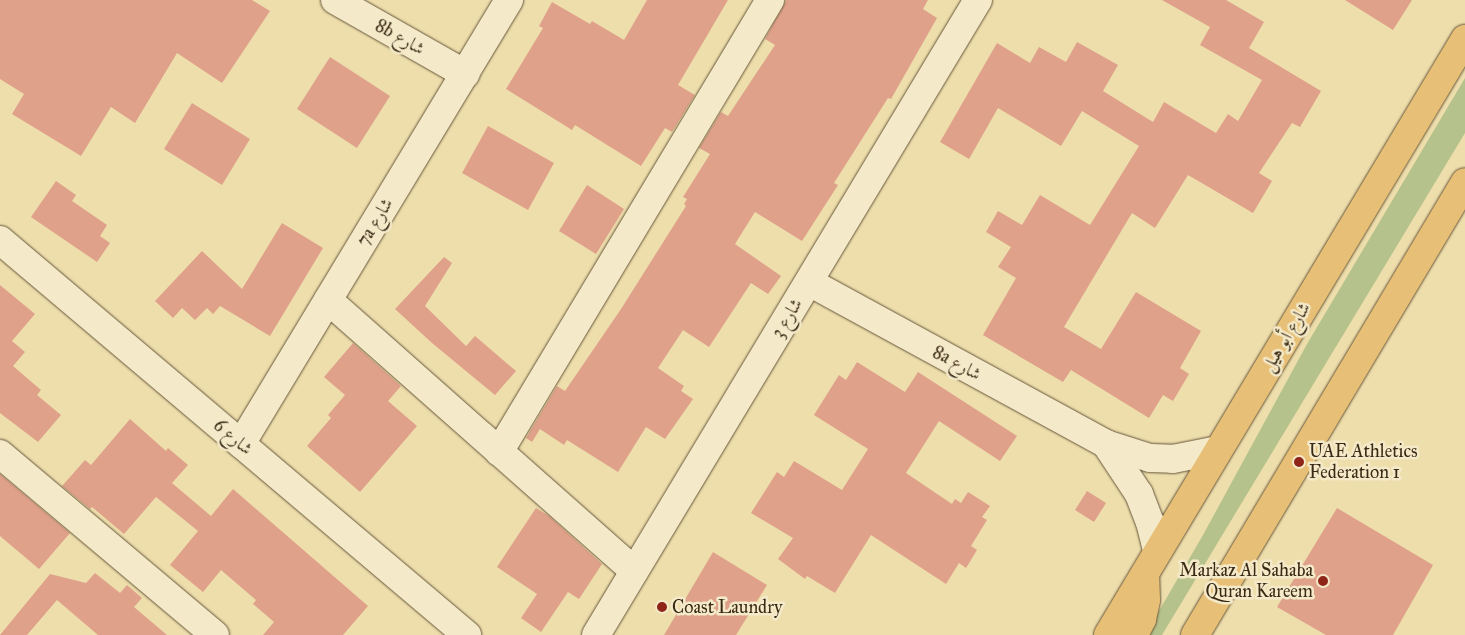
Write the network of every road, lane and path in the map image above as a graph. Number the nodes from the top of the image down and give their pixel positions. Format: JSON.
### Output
{"nodes":[{"id":1,"x":336,"y":0,"type":"edge"},
{"id":2,"x":508,"y":0,"type":"edge"},
{"id":3,"x":770,"y":0,"type":"edge"},
{"id":4,"x":978,"y":0,"type":"edge"},
{"id":5,"x":1465,"y":39,"type":"edge"},
{"id":6,"x":465,"y":74,"type":"junction"},
{"id":7,"x":1465,"y":182,"type":"edge"},
{"id":8,"x":0,"y":240,"type":"edge"},
{"id":9,"x":809,"y":282,"type":"junction"},
{"id":10,"x":328,"y":300,"type":"junction"},
{"id":11,"x":241,"y":444,"type":"junction"},
{"id":12,"x":1106,"y":444,"type":"junction"},
{"id":13,"x":1218,"y":450,"type":"junction"},
{"id":14,"x":499,"y":452,"type":"junction"},
{"id":15,"x":0,"y":454,"type":"edge"},
{"id":16,"x":1151,"y":562,"type":"junction"},
{"id":17,"x":634,"y":571,"type":"junction"},
{"id":18,"x":215,"y":635,"type":"edge"},
{"id":19,"x":467,"y":635,"type":"edge"},
{"id":20,"x":596,"y":635,"type":"edge"},
{"id":21,"x":1108,"y":635,"type":"edge"},
{"id":22,"x":1134,"y":635,"type":"edge"},
{"id":23,"x":1195,"y":635,"type":"edge"}],
"edges":[{"from":1,"to":6,"type":"street","name":"8b شارع"},
{"from":2,"to":6,"type":"street","name":"7a شارع"},
{"from":3,"to":14,"type":"street"},
{"from":4,"to":9,"type":"street","name":"شارع 3"},
{"from":5,"to":13,"type":"main road","name":"شارع أبو هيل"},
{"from":6,"to":10,"type":"street","name":"7a شارع"},
{"from":7,"to":23,"type":"main road"},
{"from":8,"to":11,"type":"street","name":"شارع 6"},
{"from":9,"to":12,"type":"street","name":"8a شارع"},
{"from":9,"to":17,"type":"street","name":"شارع 3"},
{"from":10,"to":11,"type":"street","name":"7a شارع"},
{"from":10,"to":14,"type":"street"},
{"from":11,"to":19,"type":"street","name":"شارع 6"},
{"from":12,"to":13,"type":"street","name":"8a شارع"},
{"from":12,"to":16,"type":"street","name":"8a شارع"},
{"from":13,"to":16,"type":"main road","name":"شارع أبو هيل"},
{"from":14,"to":17,"type":"street"},
{"from":15,"to":18,"type":"street"},
{"from":16,"to":21,"type":"main road","name":"شارع أبو هيل"},
{"from":16,"to":22,"type":"main road"},
{"from":17,"to":20,"type":"street","name":"شارع 3"}]}
